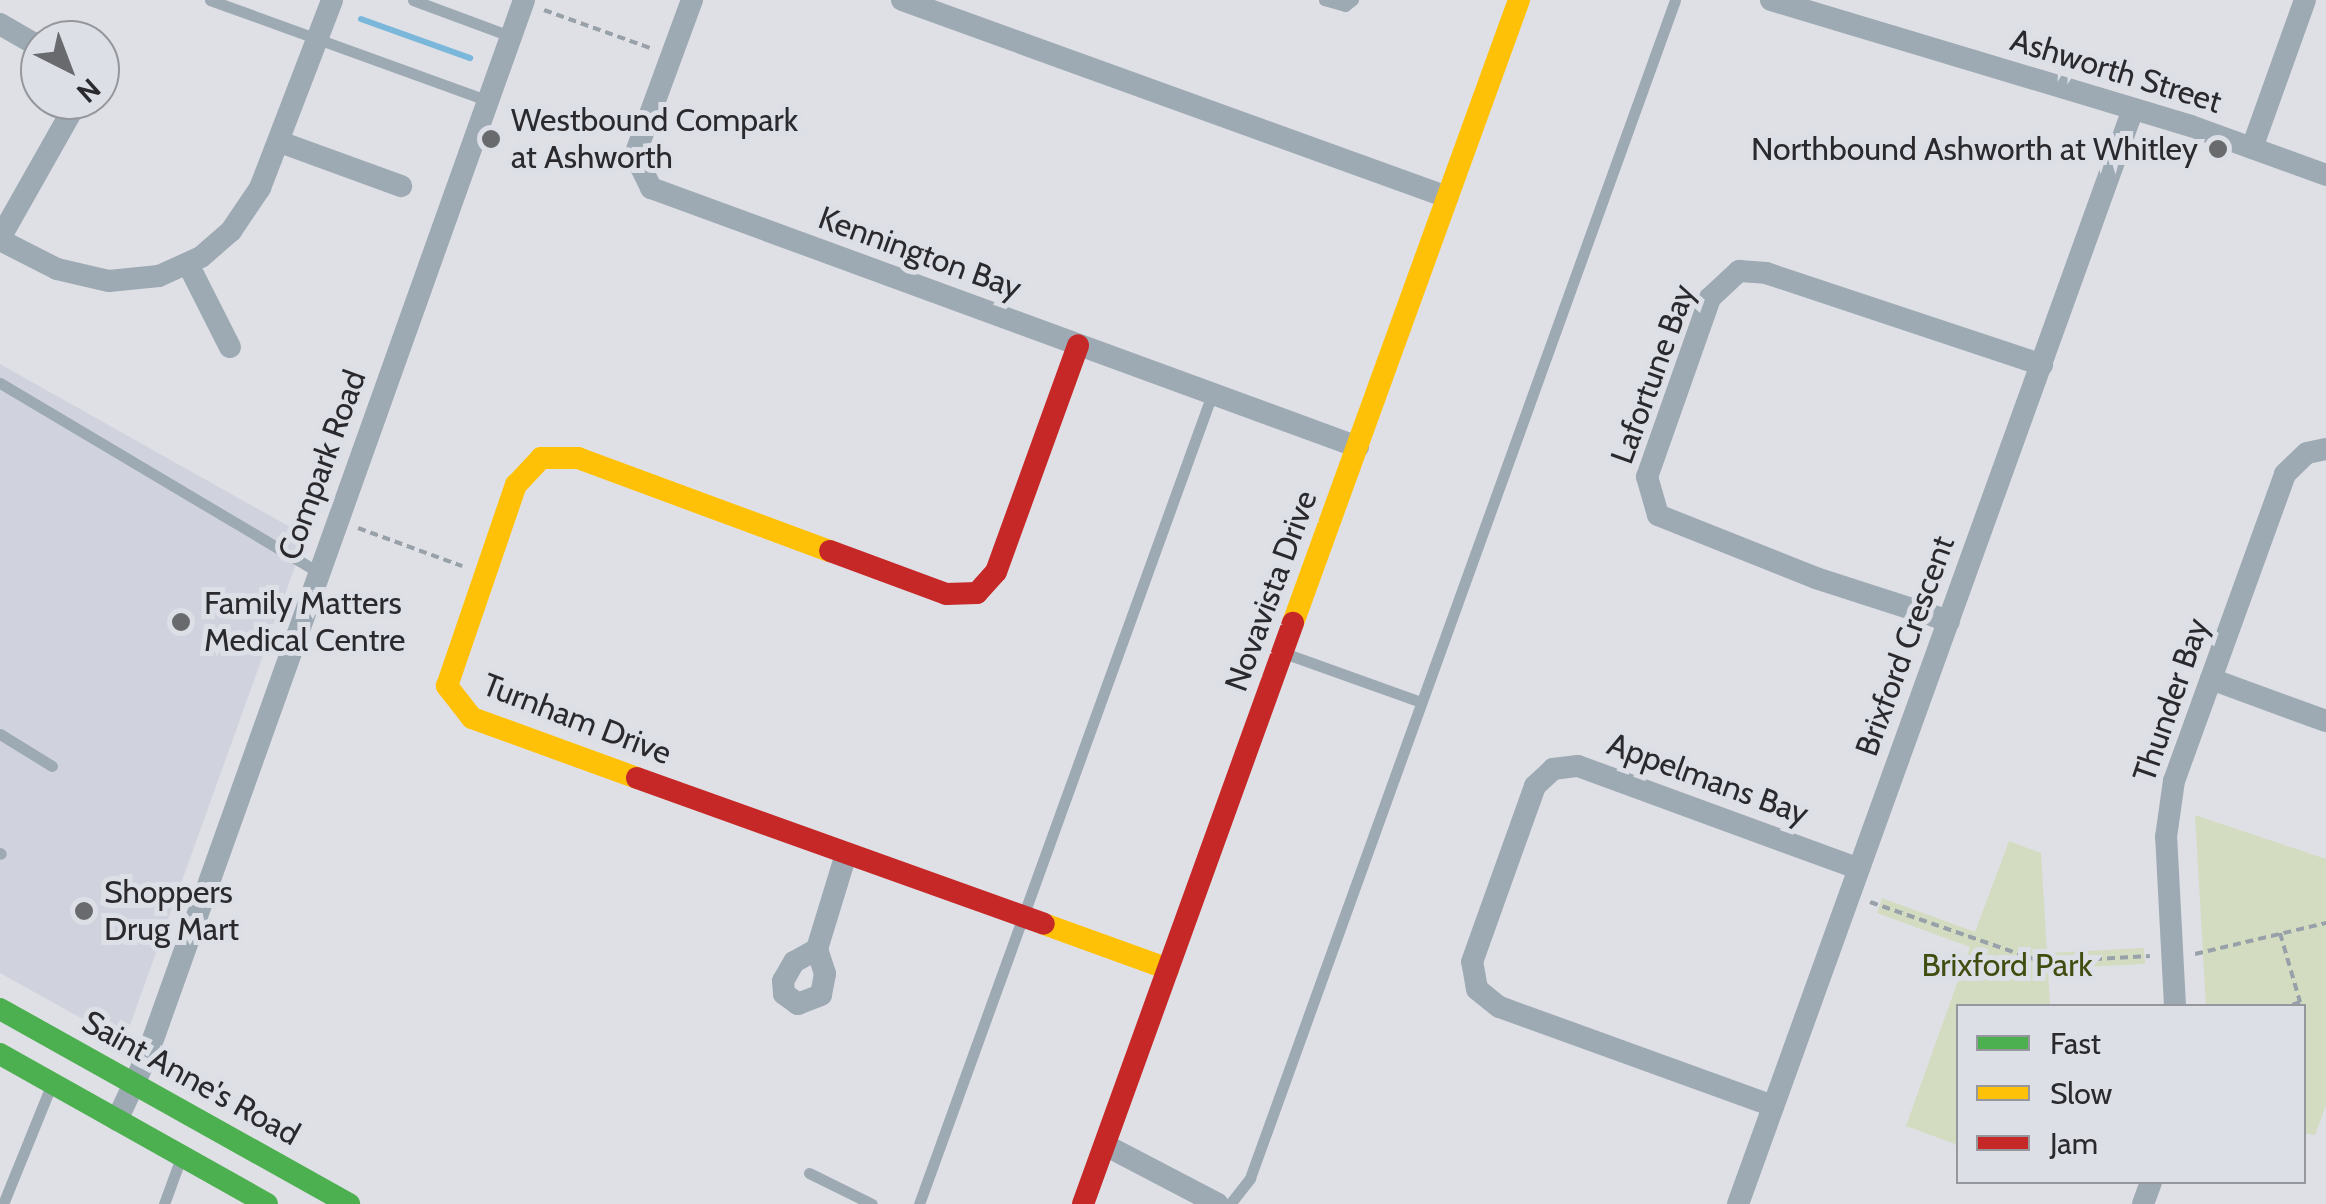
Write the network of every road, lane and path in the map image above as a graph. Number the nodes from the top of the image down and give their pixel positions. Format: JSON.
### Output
{"nodes":[{"id":1,"x":210,"y":0,"type":"edge"},
{"id":2,"x":332,"y":0,"type":"edge"},
{"id":3,"x":413,"y":0,"type":"edge"},
{"id":4,"x":692,"y":0,"type":"edge"},
{"id":5,"x":902,"y":0,"type":"edge"},
{"id":6,"x":1324,"y":0,"type":"edge"},
{"id":7,"x":1353,"y":0,"type":"edge"},
{"id":8,"x":1518,"y":0,"type":"edge"},
{"id":9,"x":1675,"y":0,"type":"edge"},
{"id":10,"x":1771,"y":0,"type":"edge"},
{"id":11,"x":2305,"y":0,"type":"edge"},
{"id":12,"x":532,"y":4,"type":"edge"},
{"id":13,"x":510,"y":36,"type":"junction"},
{"id":14,"x":318,"y":40,"type":"junction"},
{"id":15,"x":671,"y":55,"type":"junction"},
{"id":16,"x":487,"y":100,"type":"junction"},
{"id":17,"x":2133,"y":109,"type":"junction"},
{"id":18,"x":67,"y":120,"type":"edge"},
{"id":19,"x":280,"y":142,"type":"junction"},
{"id":20,"x":2252,"y":148,"type":"junction"},
{"id":21,"x":2326,"y":175,"type":"edge"},
{"id":22,"x":400,"y":186,"type":"dead end"},
{"id":23,"x":1447,"y":197,"type":"junction"},
{"id":24,"x":0,"y":239,"type":"edge"},
{"id":25,"x":188,"y":264,"type":"junction"},
{"id":26,"x":1078,"y":345,"type":"junction"},
{"id":27,"x":230,"y":348,"type":"dead end"},
{"id":28,"x":2042,"y":365,"type":"junction"},
{"id":29,"x":0,"y":382,"type":"edge"},
{"id":30,"x":1212,"y":394,"type":"junction"},
{"id":31,"x":1358,"y":447,"type":"junction"},
{"id":32,"x":2326,"y":449,"type":"edge"},
{"id":33,"x":354,"y":526,"type":"dead end"},
{"id":34,"x":318,"y":572,"type":"junction"},
{"id":35,"x":485,"y":575,"type":"junction"},
{"id":36,"x":1949,"y":620,"type":"junction"},
{"id":37,"x":1284,"y":653,"type":"junction"},
{"id":38,"x":2211,"y":679,"type":"junction"},
{"id":39,"x":1421,"y":702,"type":"junction"},
{"id":40,"x":2326,"y":722,"type":"edge"},
{"id":41,"x":0,"y":734,"type":"edge"},
{"id":42,"x":52,"y":766,"type":"dead end"},
{"id":43,"x":846,"y":854,"type":"junction"},
{"id":44,"x":1859,"y":869,"type":"junction"},
{"id":45,"x":1850,"y":895,"type":"junction"},
{"id":46,"x":1023,"y":917,"type":"junction"},
{"id":47,"x":2326,"y":923,"type":"edge"},
{"id":48,"x":2280,"y":933,"type":"junction"},
{"id":49,"x":817,"y":948,"type":"dead end"},
{"id":50,"x":2172,"y":955,"type":"junction"},
{"id":51,"x":1168,"y":969,"type":"junction"},
{"id":52,"x":2176,"y":1004,"type":"edge"},
{"id":53,"x":2294,"y":1004,"type":"edge"},
{"id":54,"x":0,"y":1009,"type":"edge"},
{"id":55,"x":0,"y":1054,"type":"edge"},
{"id":56,"x":52,"y":1084,"type":"junction"},
{"id":57,"x":135,"y":1084,"type":"junction"},
{"id":58,"x":1773,"y":1106,"type":"junction"},
{"id":59,"x":116,"y":1120,"type":"junction"},
{"id":60,"x":1104,"y":1145,"type":"junction"},
{"id":61,"x":182,"y":1156,"type":"junction"},
{"id":62,"x":810,"y":1173,"type":"dead end"},
{"id":63,"x":3,"y":1204,"type":"edge"},
{"id":64,"x":164,"y":1204,"type":"edge"},
{"id":65,"x":267,"y":1204,"type":"edge"},
{"id":66,"x":350,"y":1204,"type":"edge"},
{"id":67,"x":872,"y":1204,"type":"edge"},
{"id":68,"x":919,"y":1204,"type":"edge"},
{"id":69,"x":1083,"y":1204,"type":"edge"},
{"id":70,"x":1218,"y":1204,"type":"edge"},
{"id":71,"x":1230,"y":1204,"type":"edge"},
{"id":72,"x":1738,"y":1204,"type":"edge"}],
"edges":[{"from":1,"to":14,"type":"lane"},
{"from":2,"to":14,"type":"street"},
{"from":3,"to":13,"type":"lane"},
{"from":4,"to":15,"type":"street","name":"Kennington Bay"},
{"from":5,"to":23,"type":"street"},
{"from":6,"to":7,"type":"lane"},
{"from":8,"to":23,"type":"street","name":"Novavista Drive"},
{"from":9,"to":39,"type":"lane"},
{"from":10,"to":17,"type":"street","name":"Ashworth Street"},
{"from":11,"to":20,"type":"street"},
{"from":12,"to":13,"type":"street","name":"Compark Road"},
{"from":12,"to":15,"type":"path"},
{"from":13,"to":16,"type":"street","name":"Compark Road"},
{"from":14,"to":16,"type":"lane"},
{"from":14,"to":19,"type":"street"},
{"from":15,"to":26,"type":"street","name":"Kennington Bay"},
{"from":16,"to":34,"type":"street","name":"Compark Road"},
{"from":17,"to":20,"type":"street","name":"Ashworth Street"},
{"from":17,"to":28,"type":"street","name":"Brixford Crescent"},
{"from":18,"to":24,"type":"street"},
{"from":19,"to":22,"type":"street"},
{"from":19,"to":25,"type":"street"},
{"from":20,"to":21,"type":"street","name":"Ashworth Street"},
{"from":23,"to":31,"type":"street","name":"Novavista Drive"},
{"from":24,"to":25,"type":"street"},
{"from":25,"to":27,"type":"street"},
{"from":26,"to":30,"type":"street","name":"Kennington Bay"},
{"from":26,"to":35,"type":"street","name":"Turnham Drive"},
{"from":28,"to":36,"type":"street","name":"Brixford Crescent"},
{"from":28,"to":36,"type":"street","name":"Lafortune Bay"},
{"from":29,"to":34,"type":"lane"},
{"from":30,"to":31,"type":"street","name":"Kennington Bay"},
{"from":30,"to":46,"type":"lane"},
{"from":31,"to":37,"type":"street","name":"Novavista Drive"},
{"from":32,"to":38,"type":"street","name":"Thunder Bay"},
{"from":33,"to":35,"type":"path"},
{"from":34,"to":57,"type":"street","name":"Compark Road"},
{"from":35,"to":43,"type":"street","name":"Turnham Drive"},
{"from":36,"to":44,"type":"street","name":"Brixford Crescent"},
{"from":37,"to":39,"type":"lane"},
{"from":37,"to":51,"type":"street","name":"Novavista Drive"},
{"from":38,"to":40,"type":"street"},
{"from":38,"to":50,"type":"street","name":"Thunder Bay"},
{"from":39,"to":71,"type":"lane"},
{"from":41,"to":42,"type":"lane"},
{"from":43,"to":46,"type":"street","name":"Turnham Drive"},
{"from":43,"to":49,"type":"street"},
{"from":44,"to":45,"type":"street","name":"Brixford Crescent"},
{"from":44,"to":58,"type":"street","name":"Appelmans Bay"},
{"from":45,"to":50,"type":"path"},
{"from":45,"to":58,"type":"street","name":"Brixford Crescent"},
{"from":46,"to":51,"type":"street","name":"Turnham Drive"},
{"from":46,"to":68,"type":"lane"},
{"from":47,"to":48,"type":"path"},
{"from":48,"to":50,"type":"path"},
{"from":48,"to":53,"type":"path"},
{"from":50,"to":52,"type":"street","name":"Thunder Bay"},
{"from":51,"to":60,"type":"street","name":"Novavista Drive"},
{"from":54,"to":57,"type":"street","name":"Saint Anne's Road"},
{"from":55,"to":56,"type":"street"},
{"from":56,"to":59,"type":"street"},
{"from":56,"to":63,"type":"lane"},
{"from":57,"to":59,"type":"street","name":"Compark Road"},
{"from":57,"to":66,"type":"street","name":"Saint Anne's Road"},
{"from":58,"to":72,"type":"street","name":"Brixford Crescent"},
{"from":59,"to":61,"type":"street"},
{"from":60,"to":69,"type":"street","name":"Novavista Drive"},
{"from":60,"to":70,"type":"street"},
{"from":61,"to":64,"type":"lane"},
{"from":61,"to":65,"type":"street"},
{"from":62,"to":67,"type":"lane"}]}
